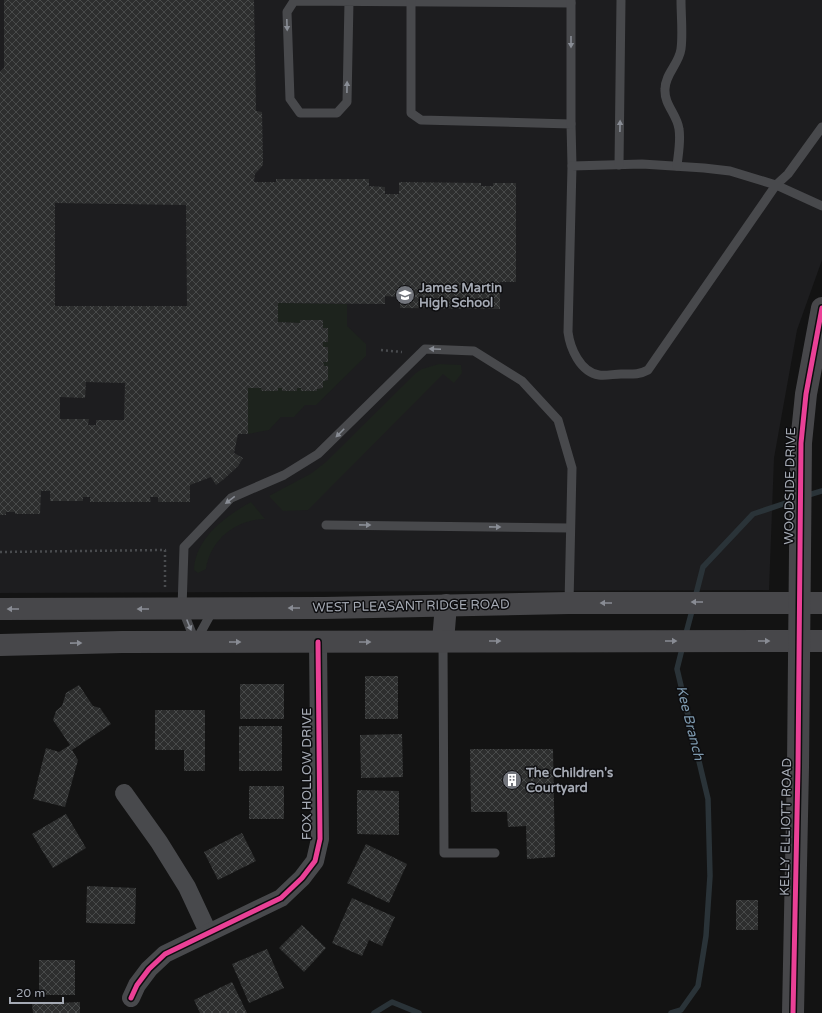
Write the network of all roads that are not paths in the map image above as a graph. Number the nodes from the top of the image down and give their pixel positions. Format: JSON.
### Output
{"nodes":[{"id":1,"x":621,"y":0,"type":"edge"},
{"id":2,"x":681,"y":0,"type":"edge"},
{"id":3,"x":349,"y":1,"type":"junction"},
{"id":4,"x":411,"y":2,"type":"junction"},
{"id":5,"x":571,"y":2,"type":"edge"},
{"id":6,"x":570,"y":124,"type":"junction"},
{"id":7,"x":822,"y":127,"type":"edge"},
{"id":8,"x":619,"y":165,"type":"junction"},
{"id":9,"x":572,"y":166,"type":"junction"},
{"id":10,"x":677,"y":166,"type":"junction"},
{"id":11,"x":776,"y":185,"type":"junction"},
{"id":12,"x":822,"y":206,"type":"edge"},
{"id":13,"x":822,"y":308,"type":"edge"},
{"id":14,"x":326,"y":525,"type":"dead end"},
{"id":15,"x":570,"y":528,"type":"junction"},
{"id":16,"x":569,"y":603,"type":"junction"},
{"id":17,"x":798,"y":603,"type":"junction"},
{"id":18,"x":822,"y":603,"type":"edge"},
{"id":19,"x":446,"y":605,"type":"junction"},
{"id":20,"x":182,"y":608,"type":"junction"},
{"id":21,"x":214,"y":608,"type":"junction"},
{"id":22,"x":0,"y":609,"type":"edge"},
{"id":23,"x":443,"y":641,"type":"junction"},
{"id":24,"x":798,"y":641,"type":"junction"},
{"id":25,"x":822,"y":641,"type":"edge"},
{"id":26,"x":196,"y":642,"type":"junction"},
{"id":27,"x":318,"y":642,"type":"junction"},
{"id":28,"x":0,"y":645,"type":"edge"},
{"id":29,"x":124,"y":793,"type":"dead end"},
{"id":30,"x":495,"y":853,"type":"dead end"},
{"id":31,"x":208,"y":932,"type":"junction"},
{"id":32,"x":131,"y":998,"type":"dead end"},
{"id":33,"x":793,"y":1013,"type":"edge"}],
"edges":[{"from":8,"to":1,"type":"lane","one_way":true},
{"from":2,"to":10,"type":"lane"},
{"from":3,"to":3,"type":"lane","one_way":true},
{"from":3,"to":4,"type":"lane"},
{"from":4,"to":5,"type":"lane"},
{"from":4,"to":6,"type":"lane"},
{"from":5,"to":6,"type":"lane","one_way":true},
{"from":6,"to":9,"type":"lane"},
{"from":7,"to":11,"type":"lane"},
{"from":8,"to":9,"type":"lane"},
{"from":8,"to":10,"type":"lane"},
{"from":9,"to":11,"type":"lane"},
{"from":10,"to":11,"type":"lane"},
{"from":11,"to":12,"type":"lane"},
{"from":13,"to":17,"type":"main road","name":"WOODSIDE DRIVE"},
{"from":14,"to":15,"type":"lane","one_way":true},
{"from":15,"to":16,"type":"lane"},
{"from":15,"to":20,"type":"lane","one_way":true},
{"from":17,"to":16,"type":"main road","name":"WEST PLEASANT RIDGE ROAD","one_way":true},
{"from":16,"to":19,"type":"main road","name":"WEST PLEASANT RIDGE ROAD"},
{"from":17,"to":18,"type":"main road","name":"WEST PLEASANT RIDGE ROAD"},
{"from":17,"to":24,"type":"main road","name":"WOODSIDE DRIVE"},
{"from":19,"to":21,"type":"main road","name":"WEST PLEASANT RIDGE ROAD","one_way":true},
{"from":19,"to":23,"type":"main road"},
{"from":20,"to":21,"type":"main road","name":"WEST PLEASANT RIDGE ROAD"},
{"from":20,"to":22,"type":"main road","name":"WEST PLEASANT RIDGE ROAD","one_way":true},
{"from":20,"to":26,"type":"lane","one_way":true},
{"from":21,"to":26,"type":"lane"},
{"from":23,"to":24,"type":"main road","one_way":true},
{"from":27,"to":23,"type":"main road","one_way":true},
{"from":23,"to":30,"type":"lane"},
{"from":24,"to":25,"type":"main road"},
{"from":24,"to":33,"type":"main road","name":"KELLY ELLIOTT ROAD"},
{"from":26,"to":27,"type":"main road","one_way":true},
{"from":28,"to":26,"type":"main road","one_way":true},
{"from":27,"to":31,"type":"street","name":"FOX HOLLOW DRIVE"},
{"from":29,"to":31,"type":"street"},
{"from":31,"to":32,"type":"street","name":"FOX HOLLOW DRIVE"}]}
